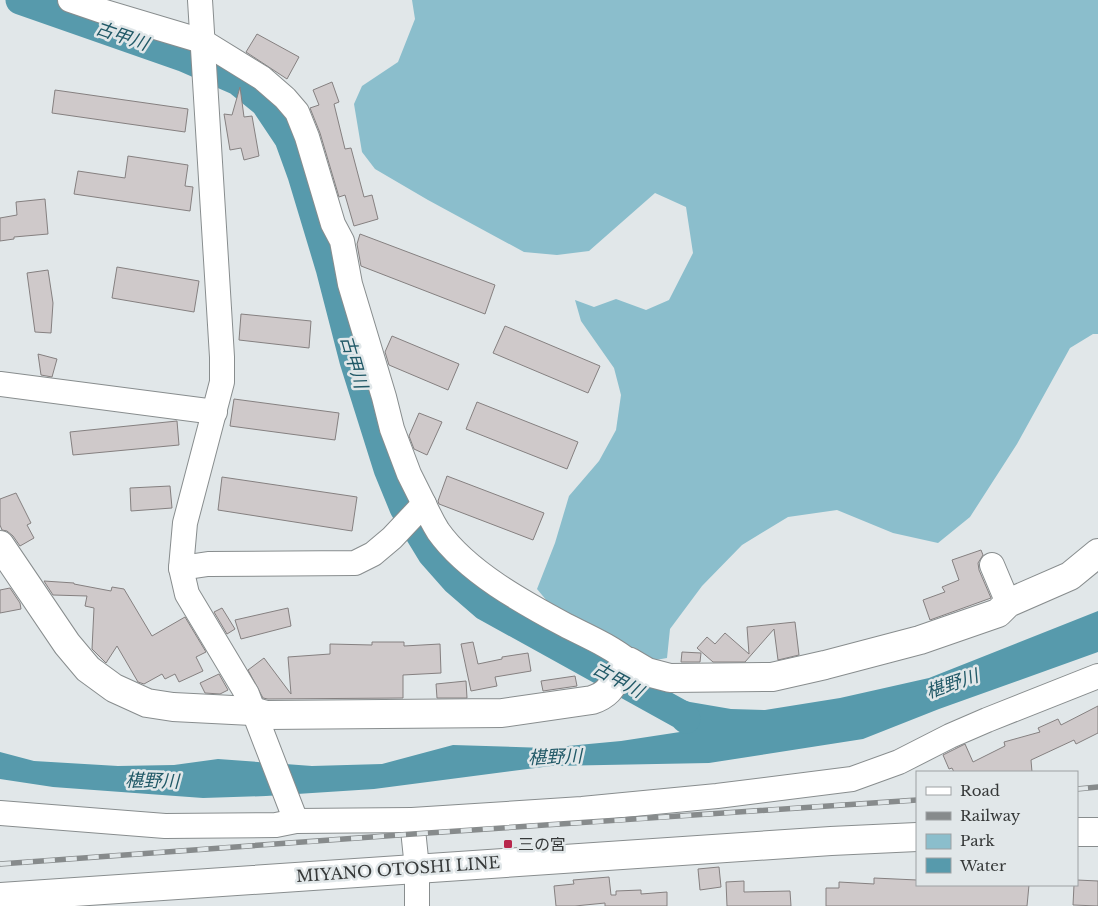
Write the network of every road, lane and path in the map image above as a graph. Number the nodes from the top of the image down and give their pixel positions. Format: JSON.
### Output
{"nodes":[{"id":1,"x":70,"y":0,"type":"edge"},
{"id":2,"x":200,"y":0,"type":"edge"},
{"id":3,"x":203,"y":43,"type":"junction"},
{"id":4,"x":0,"y":384,"type":"edge"},
{"id":5,"x":214,"y":412,"type":"junction"},
{"id":6,"x":422,"y":507,"type":"junction"},
{"id":7,"x":0,"y":545,"type":"edge"},
{"id":8,"x":1098,"y":553,"type":"edge"},
{"id":9,"x":992,"y":564,"type":"dead end"},
{"id":10,"x":181,"y":568,"type":"junction"},
{"id":11,"x":1008,"y":603,"type":"junction"},
{"id":12,"x":627,"y":664,"type":"junction"},
{"id":13,"x":1098,"y":676,"type":"edge"},
{"id":14,"x":254,"y":716,"type":"junction"},
{"id":15,"x":0,"y":813,"type":"edge"},
{"id":16,"x":295,"y":816,"type":"junction"},
{"id":17,"x":412,"y":820,"type":"junction"},
{"id":18,"x":1078,"y":832,"type":"edge"},
{"id":19,"x":1098,"y":832,"type":"edge"},
{"id":20,"x":916,"y":837,"type":"edge"},
{"id":21,"x":418,"y":868,"type":"junction"},
{"id":22,"x":0,"y":897,"type":"edge"},
{"id":23,"x":417,"y":906,"type":"edge"}],
"edges":[{"from":1,"to":3,"type":"street"},
{"from":2,"to":3,"type":"street"},
{"from":3,"to":5,"type":"street"},
{"from":3,"to":6,"type":"street"},
{"from":4,"to":5,"type":"street"},
{"from":5,"to":10,"type":"street"},
{"from":6,"to":10,"type":"street"},
{"from":6,"to":12,"type":"street"},
{"from":7,"to":14,"type":"main road"},
{"from":8,"to":11,"type":"main road"},
{"from":9,"to":11,"type":"street"},
{"from":10,"to":14,"type":"street"},
{"from":11,"to":12,"type":"main road"},
{"from":12,"to":14,"type":"main road"},
{"from":13,"to":17,"type":"street"},
{"from":14,"to":16,"type":"street"},
{"from":15,"to":16,"type":"street"},
{"from":16,"to":17,"type":"street"},
{"from":17,"to":21,"type":"street"},
{"from":18,"to":19,"type":"main road"},
{"from":20,"to":21,"type":"main road","name":"MIYANO OTOSHI LINE"},
{"from":21,"to":22,"type":"main road","name":"MIYANO OTOSHI LINE"},
{"from":21,"to":23,"type":"street"}]}
